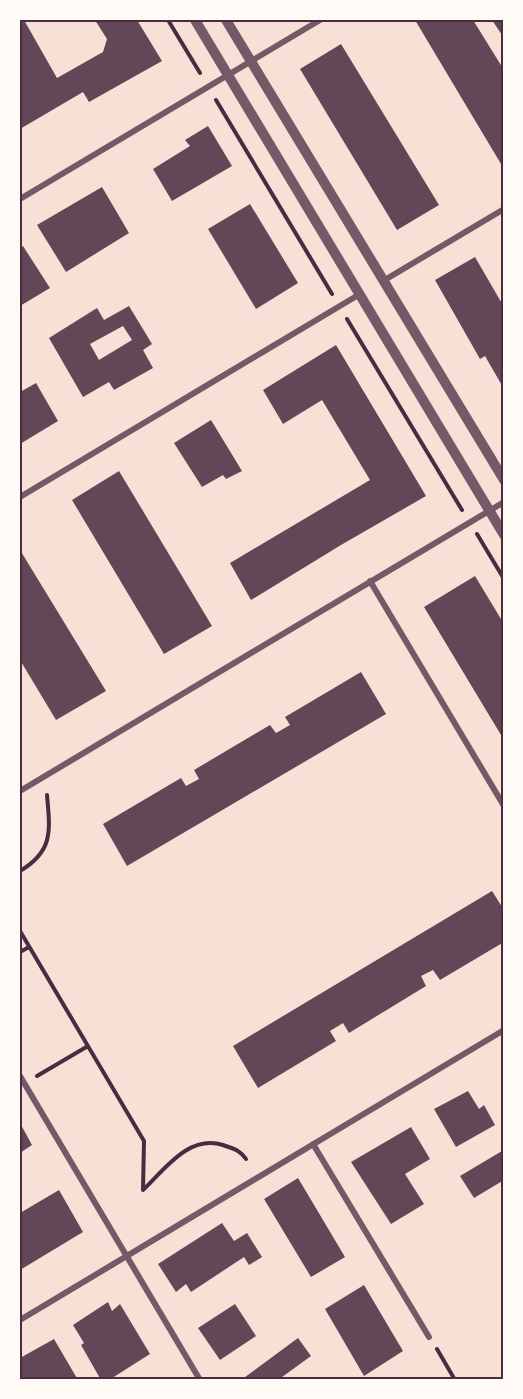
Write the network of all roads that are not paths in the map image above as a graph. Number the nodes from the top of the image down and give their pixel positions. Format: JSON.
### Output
{"nodes":[{"id":1,"x":195,"y":20,"type":"edge"},
{"id":2,"x":226,"y":20,"type":"edge"},
{"id":3,"x":320,"y":20,"type":"edge"},
{"id":4,"x":251,"y":61,"type":"junction"},
{"id":5,"x":228,"y":74,"type":"junction"},
{"id":6,"x":20,"y":199,"type":"edge"},
{"id":7,"x":504,"y":209,"type":"edge"},
{"id":8,"x":383,"y":281,"type":"junction"},
{"id":9,"x":360,"y":294,"type":"junction"},
{"id":10,"x":504,"y":480,"type":"edge"},
{"id":11,"x":20,"y":497,"type":"edge"},
{"id":12,"x":504,"y":502,"type":"edge"},
{"id":13,"x":489,"y":510,"type":"junction"},
{"id":14,"x":504,"y":535,"type":"edge"},
{"id":15,"x":370,"y":581,"type":"junction"},
{"id":16,"x":20,"y":791,"type":"edge"},
{"id":17,"x":504,"y":807,"type":"edge"},
{"id":18,"x":504,"y":1030,"type":"edge"},
{"id":19,"x":20,"y":1076,"type":"edge"},
{"id":20,"x":313,"y":1144,"type":"junction"},
{"id":21,"x":126,"y":1256,"type":"junction"},
{"id":22,"x":20,"y":1320,"type":"edge"},
{"id":23,"x":429,"y":1337,"type":"road end"},
{"id":24,"x":200,"y":1380,"type":"edge"}],
"edges":[{"from":1,"to":5,"type":"street"},
{"from":2,"to":4,"type":"street"},
{"from":3,"to":4,"type":"street"},
{"from":4,"to":5,"type":"street"},
{"from":4,"to":8,"type":"street"},
{"from":5,"to":6,"type":"street"},
{"from":5,"to":9,"type":"street"},
{"from":7,"to":8,"type":"street"},
{"from":8,"to":10,"type":"street"},
{"from":9,"to":11,"type":"street"},
{"from":9,"to":13,"type":"street"},
{"from":12,"to":13,"type":"street"},
{"from":13,"to":14,"type":"street"},
{"from":13,"to":15,"type":"street"},
{"from":15,"to":16,"type":"street"},
{"from":15,"to":17,"type":"street"},
{"from":18,"to":20,"type":"street"},
{"from":19,"to":21,"type":"street"},
{"from":20,"to":21,"type":"street"},
{"from":20,"to":23,"type":"street"},
{"from":21,"to":22,"type":"street"},
{"from":21,"to":24,"type":"street"}]}
